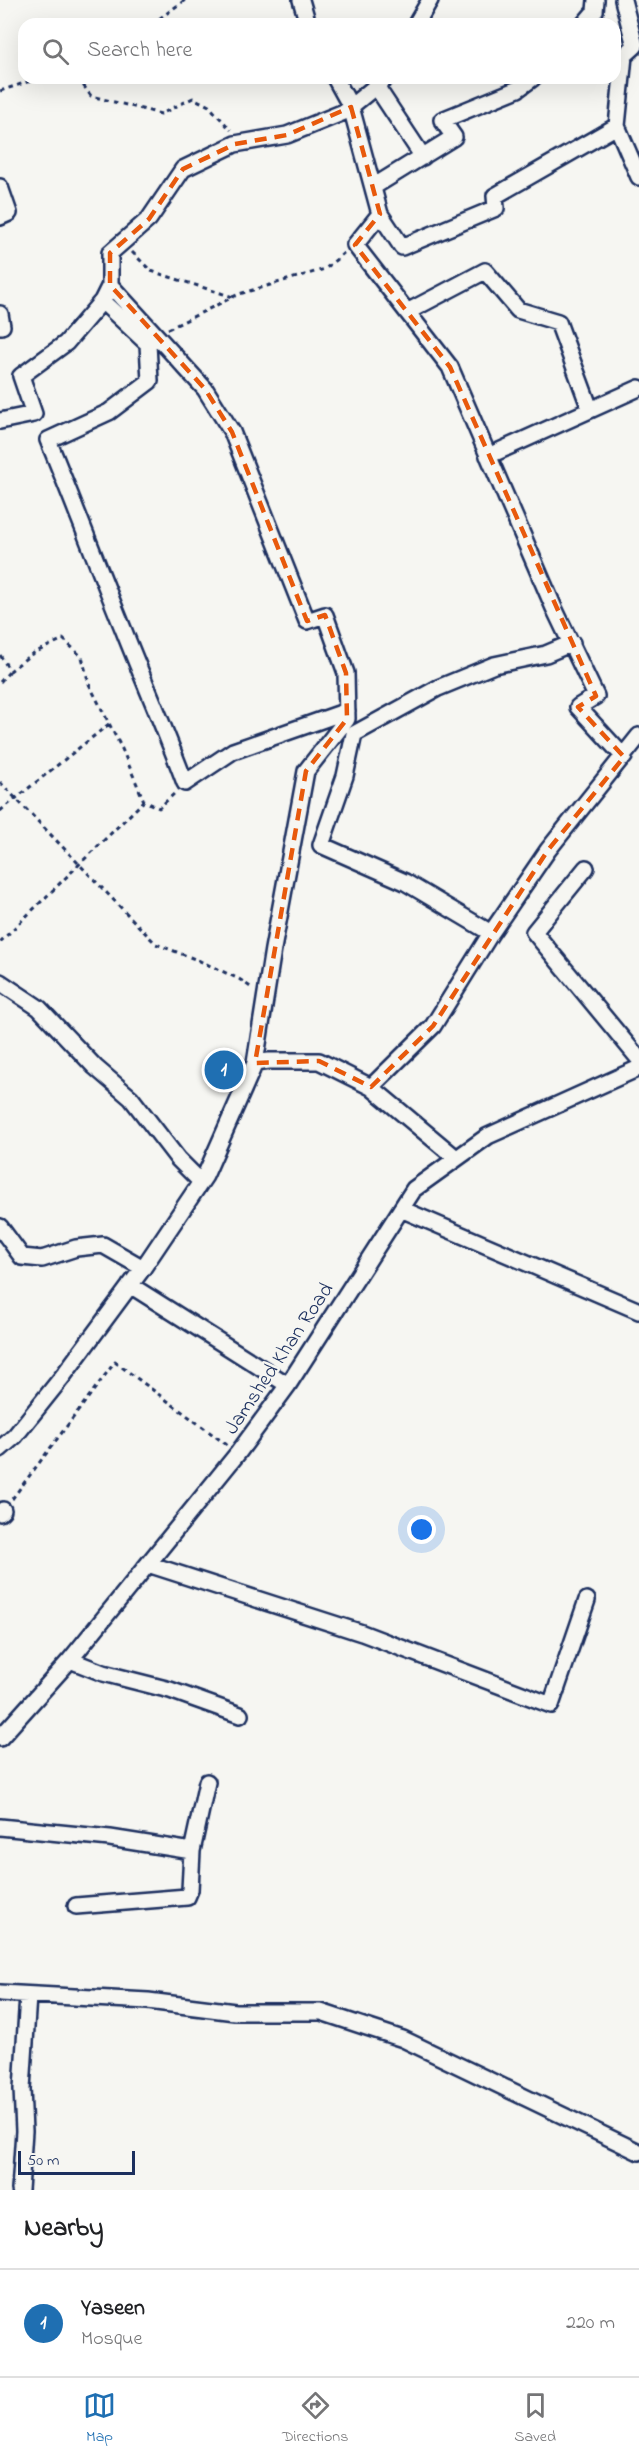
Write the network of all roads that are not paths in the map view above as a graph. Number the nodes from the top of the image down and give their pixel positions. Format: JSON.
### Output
{"nodes":[{"id":1,"x":301,"y":0,"type":"edge"},
{"id":2,"x":430,"y":0,"type":"edge"},
{"id":3,"x":596,"y":0,"type":"edge"},
{"id":4,"x":623,"y":0,"type":"edge"},
{"id":5,"x":306,"y":18,"type":"edge"},
{"id":6,"x":420,"y":18,"type":"edge"},
{"id":7,"x":590,"y":18,"type":"edge"},
{"id":8,"x":338,"y":84,"type":"edge"},
{"id":9,"x":379,"y":84,"type":"edge"},
{"id":10,"x":382,"y":84,"type":"edge"},
{"id":11,"x":525,"y":84,"type":"edge"},
{"id":12,"x":351,"y":107,"type":"junction"},
{"id":13,"x":617,"y":126,"type":"junction"},
{"id":14,"x":423,"y":156,"type":"junction"},
{"id":15,"x":639,"y":177,"type":"edge"},
{"id":16,"x":373,"y":187,"type":"junction"},
{"id":17,"x":0,"y":188,"type":"edge"},
{"id":18,"x":380,"y":214,"type":"junction"},
{"id":19,"x":0,"y":217,"type":"edge"},
{"id":20,"x":110,"y":285,"type":"junction"},
{"id":21,"x":102,"y":301,"type":"junction"},
{"id":22,"x":406,"y":312,"type":"junction"},
{"id":23,"x":0,"y":314,"type":"edge"},
{"id":24,"x":0,"y":326,"type":"edge"},
{"id":25,"x":639,"y":388,"type":"edge"},
{"id":26,"x":590,"y":409,"type":"junction"},
{"id":27,"x":0,"y":421,"type":"edge"},
{"id":28,"x":488,"y":456,"type":"junction"},
{"id":29,"x":572,"y":643,"type":"junction"},
{"id":30,"x":347,"y":711,"type":"junction"},
{"id":31,"x":639,"y":736,"type":"edge"},
{"id":32,"x":624,"y":757,"type":"junction"},
{"id":33,"x":586,"y":868,"type":"dead end"},
{"id":34,"x":491,"y":933,"type":"junction"},
{"id":35,"x":0,"y":982,"type":"edge"},
{"id":36,"x":639,"y":1059,"type":"edge"},
{"id":37,"x":255,"y":1063,"type":"junction"},
{"id":38,"x":639,"y":1068,"type":"edge"},
{"id":39,"x":371,"y":1087,"type":"junction"},
{"id":40,"x":456,"y":1158,"type":"junction"},
{"id":41,"x":201,"y":1182,"type":"junction"},
{"id":42,"x":401,"y":1209,"type":"junction"},
{"id":43,"x":0,"y":1227,"type":"edge"},
{"id":44,"x":143,"y":1268,"type":"junction"},
{"id":45,"x":130,"y":1285,"type":"junction"},
{"id":46,"x":639,"y":1311,"type":"edge"},
{"id":47,"x":288,"y":1385,"type":"junction"},
{"id":48,"x":0,"y":1449,"type":"edge"},
{"id":49,"x":148,"y":1564,"type":"junction"},
{"id":50,"x":587,"y":1600,"type":"dead end"},
{"id":51,"x":70,"y":1660,"type":"junction"},
{"id":52,"x":240,"y":1716,"type":"dead end"},
{"id":53,"x":0,"y":1738,"type":"edge"},
{"id":54,"x":207,"y":1782,"type":"dead end"},
{"id":55,"x":0,"y":1827,"type":"edge"},
{"id":56,"x":192,"y":1851,"type":"junction"},
{"id":57,"x":76,"y":1906,"type":"dead end"},
{"id":58,"x":0,"y":1993,"type":"edge"},
{"id":59,"x":28,"y":1996,"type":"junction"},
{"id":60,"x":639,"y":2152,"type":"edge"},
{"id":61,"x":20,"y":2190,"type":"edge"}],
"edges":[{"from":1,"to":5,"type":"street"},
{"from":2,"to":6,"type":"street"},
{"from":3,"to":7,"type":"street"},
{"from":4,"to":13,"type":"street"},
{"from":8,"to":12,"type":"street"},
{"from":9,"to":12,"type":"street"},
{"from":10,"to":14,"type":"street"},
{"from":11,"to":14,"type":"street"},
{"from":12,"to":16,"type":"street"},
{"from":12,"to":20,"type":"street"},
{"from":13,"to":15,"type":"street"},
{"from":13,"to":18,"type":"street"},
{"from":14,"to":16,"type":"street"},
{"from":16,"to":18,"type":"street"},
{"from":17,"to":19,"type":"street"},
{"from":18,"to":22,"type":"street"},
{"from":20,"to":21,"type":"street"},
{"from":20,"to":30,"type":"street"},
{"from":21,"to":27,"type":"street"},
{"from":21,"to":30,"type":"street"},
{"from":22,"to":26,"type":"street"},
{"from":22,"to":28,"type":"street"},
{"from":23,"to":24,"type":"street"},
{"from":25,"to":26,"type":"street"},
{"from":26,"to":28,"type":"street"},
{"from":28,"to":29,"type":"street"},
{"from":29,"to":32,"type":"street"},
{"from":29,"to":34,"type":"street"},
{"from":30,"to":37,"type":"street"},
{"from":31,"to":32,"type":"street"},
{"from":32,"to":34,"type":"street"},
{"from":33,"to":36,"type":"street"},
{"from":34,"to":39,"type":"street"},
{"from":35,"to":41,"type":"street"},
{"from":37,"to":39,"type":"street"},
{"from":37,"to":41,"type":"street"},
{"from":38,"to":40,"type":"street","name":"Jamshed Khan Road"},
{"from":39,"to":40,"type":"street"},
{"from":40,"to":42,"type":"street","name":"Jamshed Khan Road"},
{"from":41,"to":44,"type":"street"},
{"from":42,"to":46,"type":"street"},
{"from":42,"to":47,"type":"street","name":"Jamshed Khan Road"},
{"from":43,"to":44,"type":"street"},
{"from":44,"to":45,"type":"street"},
{"from":45,"to":47,"type":"street"},
{"from":45,"to":48,"type":"street"},
{"from":47,"to":49,"type":"street","name":"Jamshed Khan Road"},
{"from":49,"to":50,"type":"street"},
{"from":49,"to":51,"type":"street","name":"Jamshed Khan Road"},
{"from":51,"to":52,"type":"street"},
{"from":51,"to":53,"type":"street","name":"Jamshed Khan Road"},
{"from":54,"to":56,"type":"street"},
{"from":55,"to":56,"type":"street"},
{"from":56,"to":57,"type":"street"},
{"from":58,"to":59,"type":"street"},
{"from":59,"to":60,"type":"street"},
{"from":59,"to":61,"type":"street"}]}
